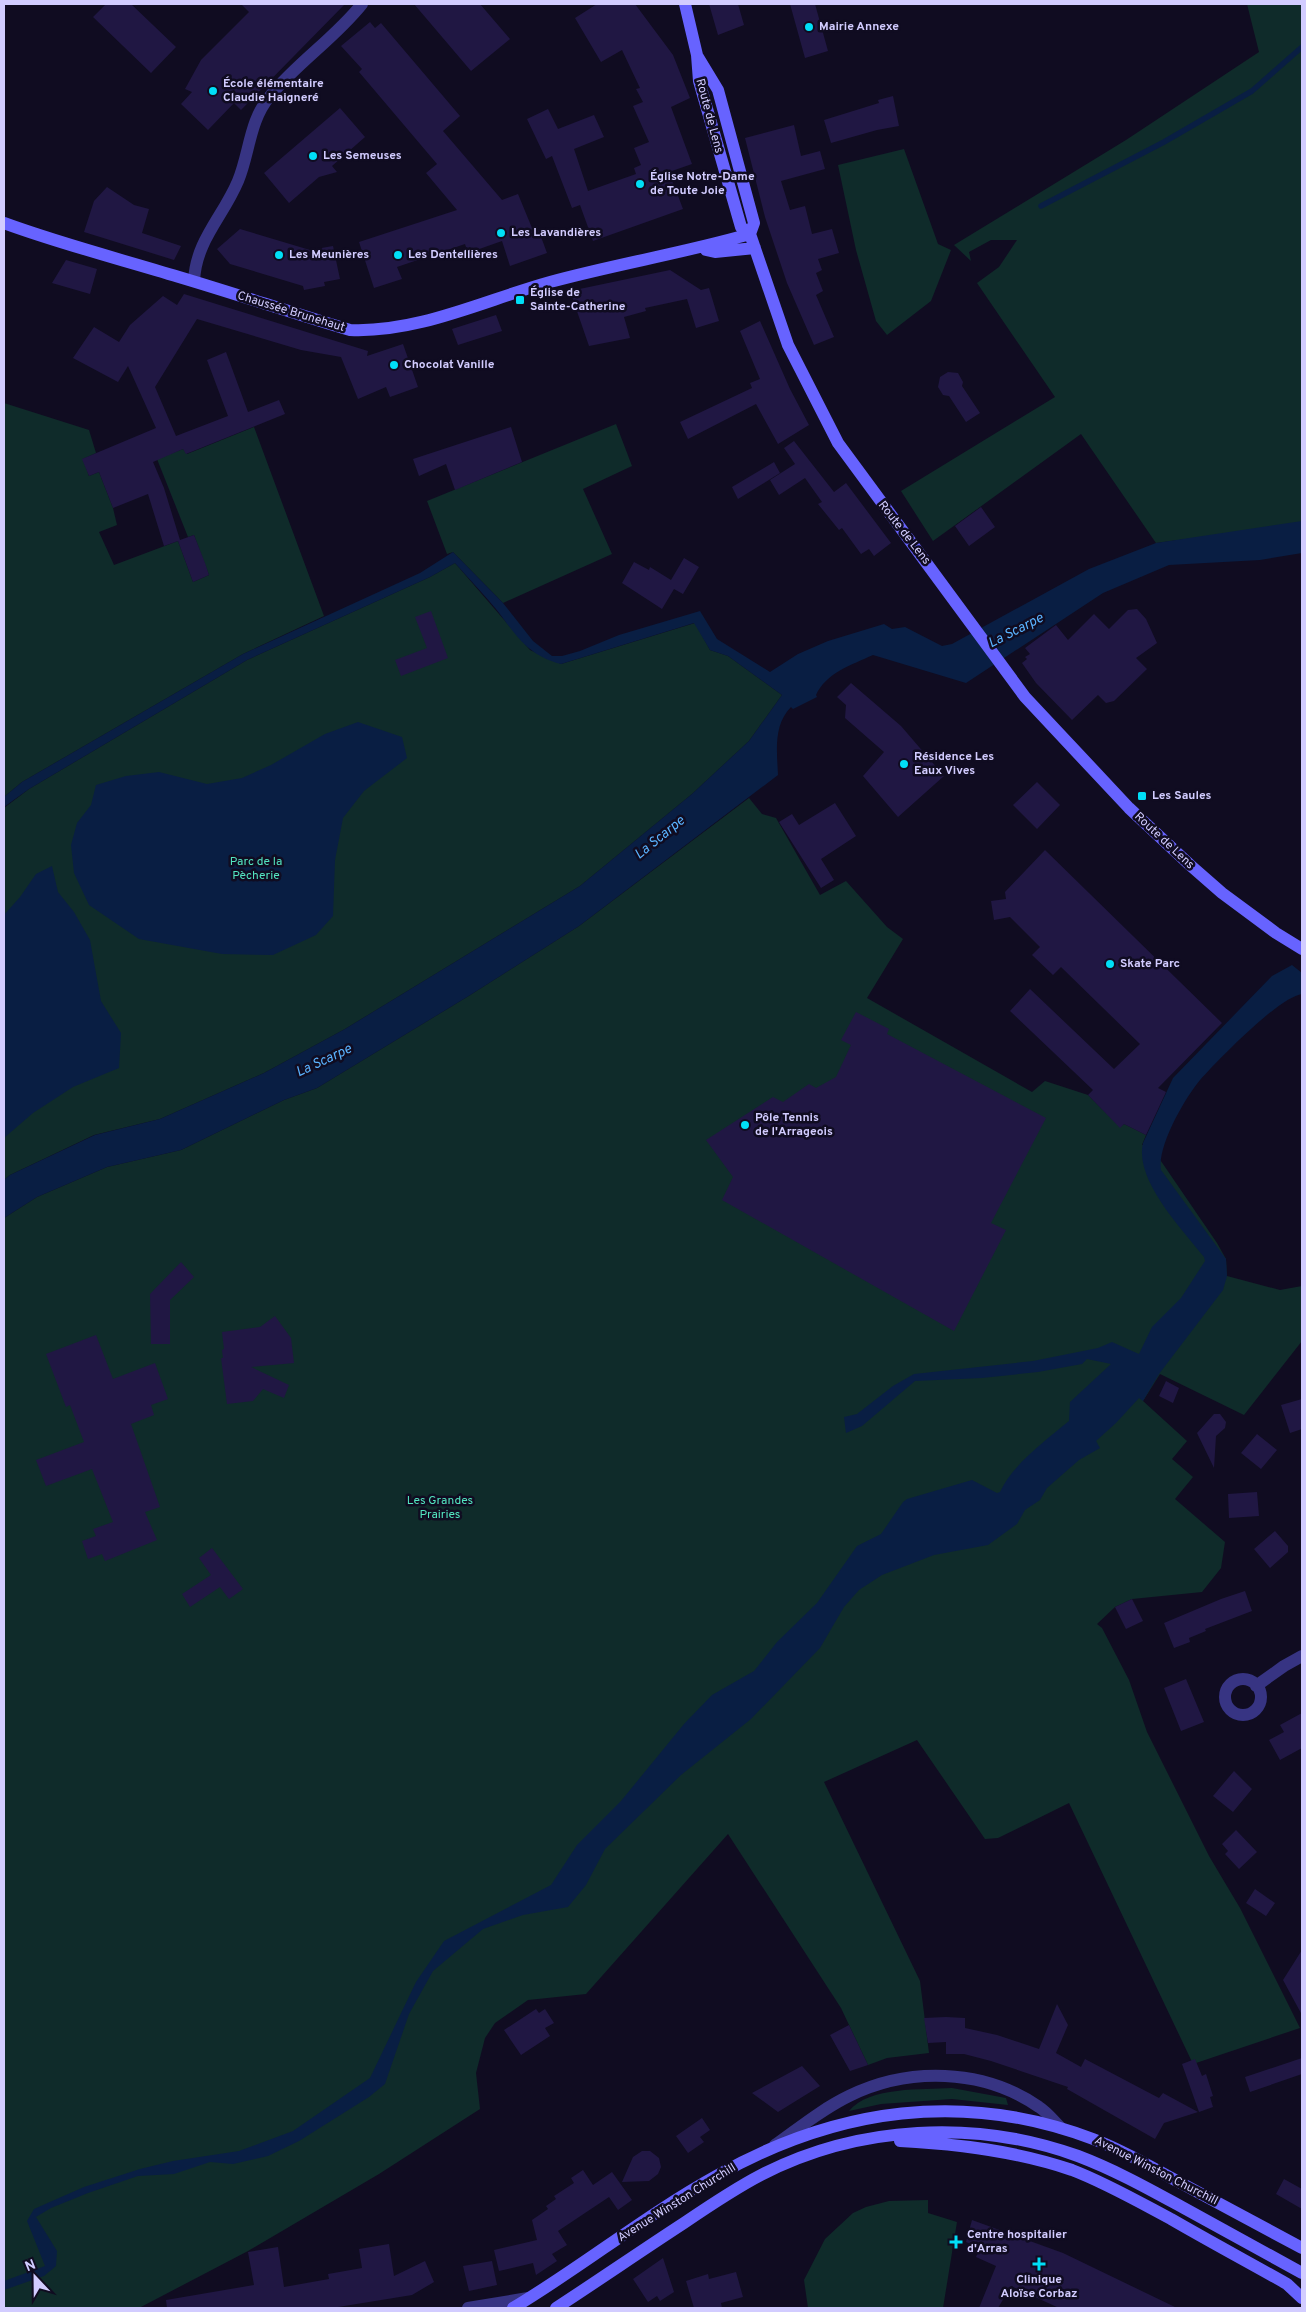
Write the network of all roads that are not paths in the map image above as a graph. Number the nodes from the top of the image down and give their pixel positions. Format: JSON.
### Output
{"nodes":[{"id":1,"x":362,"y":4,"type":"edge"},
{"id":2,"x":685,"y":4,"type":"edge"},
{"id":3,"x":4,"y":223,"type":"edge"},
{"id":4,"x":750,"y":234,"type":"junction"},
{"id":5,"x":755,"y":248,"type":"junction"},
{"id":6,"x":699,"y":249,"type":"junction"},
{"id":7,"x":194,"y":281,"type":"junction"},
{"id":8,"x":1302,"y":949,"type":"edge"},
{"id":9,"x":1302,"y":1656,"type":"edge"},
{"id":10,"x":1256,"y":1686,"type":"dead end"},
{"id":11,"x":1061,"y":2128,"type":"junction"},
{"id":12,"x":870,"y":2139,"type":"junction"},
{"id":13,"x":769,"y":2149,"type":"junction"},
{"id":14,"x":1302,"y":2248,"type":"edge"},
{"id":15,"x":1302,"y":2273,"type":"edge"},
{"id":16,"x":531,"y":2297,"type":"junction"},
{"id":17,"x":1302,"y":2298,"type":"edge"},
{"id":18,"x":468,"y":2308,"type":"edge"},
{"id":19,"x":513,"y":2308,"type":"edge"},
{"id":20,"x":556,"y":2308,"type":"edge"}],
"edges":[{"from":1,"to":7,"type":"street"},
{"from":2,"to":4,"type":"main road","name":"Route de Lens"},
{"from":3,"to":7,"type":"main road","name":"Chaussée Brunehaut"},
{"from":4,"to":5,"type":"main road","name":"Route de Lens"},
{"from":4,"to":6,"type":"main road","name":"Chaussée Brunehaut"},
{"from":5,"to":6,"type":"main road","name":"Chaussée Brunehaut"},
{"from":5,"to":8,"type":"main road","name":"Route de Lens"},
{"from":6,"to":7,"type":"main road","name":"Chaussée Brunehaut"},
{"from":9,"to":10,"type":"street"},
{"from":11,"to":13,"type":"main road","name":"Avenue Winston Churchill"},
{"from":11,"to":13,"type":"street"},
{"from":11,"to":14,"type":"main road","name":"Avenue Winston Churchill"},
{"from":12,"to":15,"type":"main road","name":"Avenue Winston Churchill"},
{"from":12,"to":17,"type":"main road"},
{"from":12,"to":20,"type":"main road","name":"Avenue Winston Churchill"},
{"from":13,"to":16,"type":"main road","name":"Avenue Winston Churchill"},
{"from":16,"to":18,"type":"street"},
{"from":16,"to":19,"type":"main road","name":"Avenue Winston Churchill"}]}
